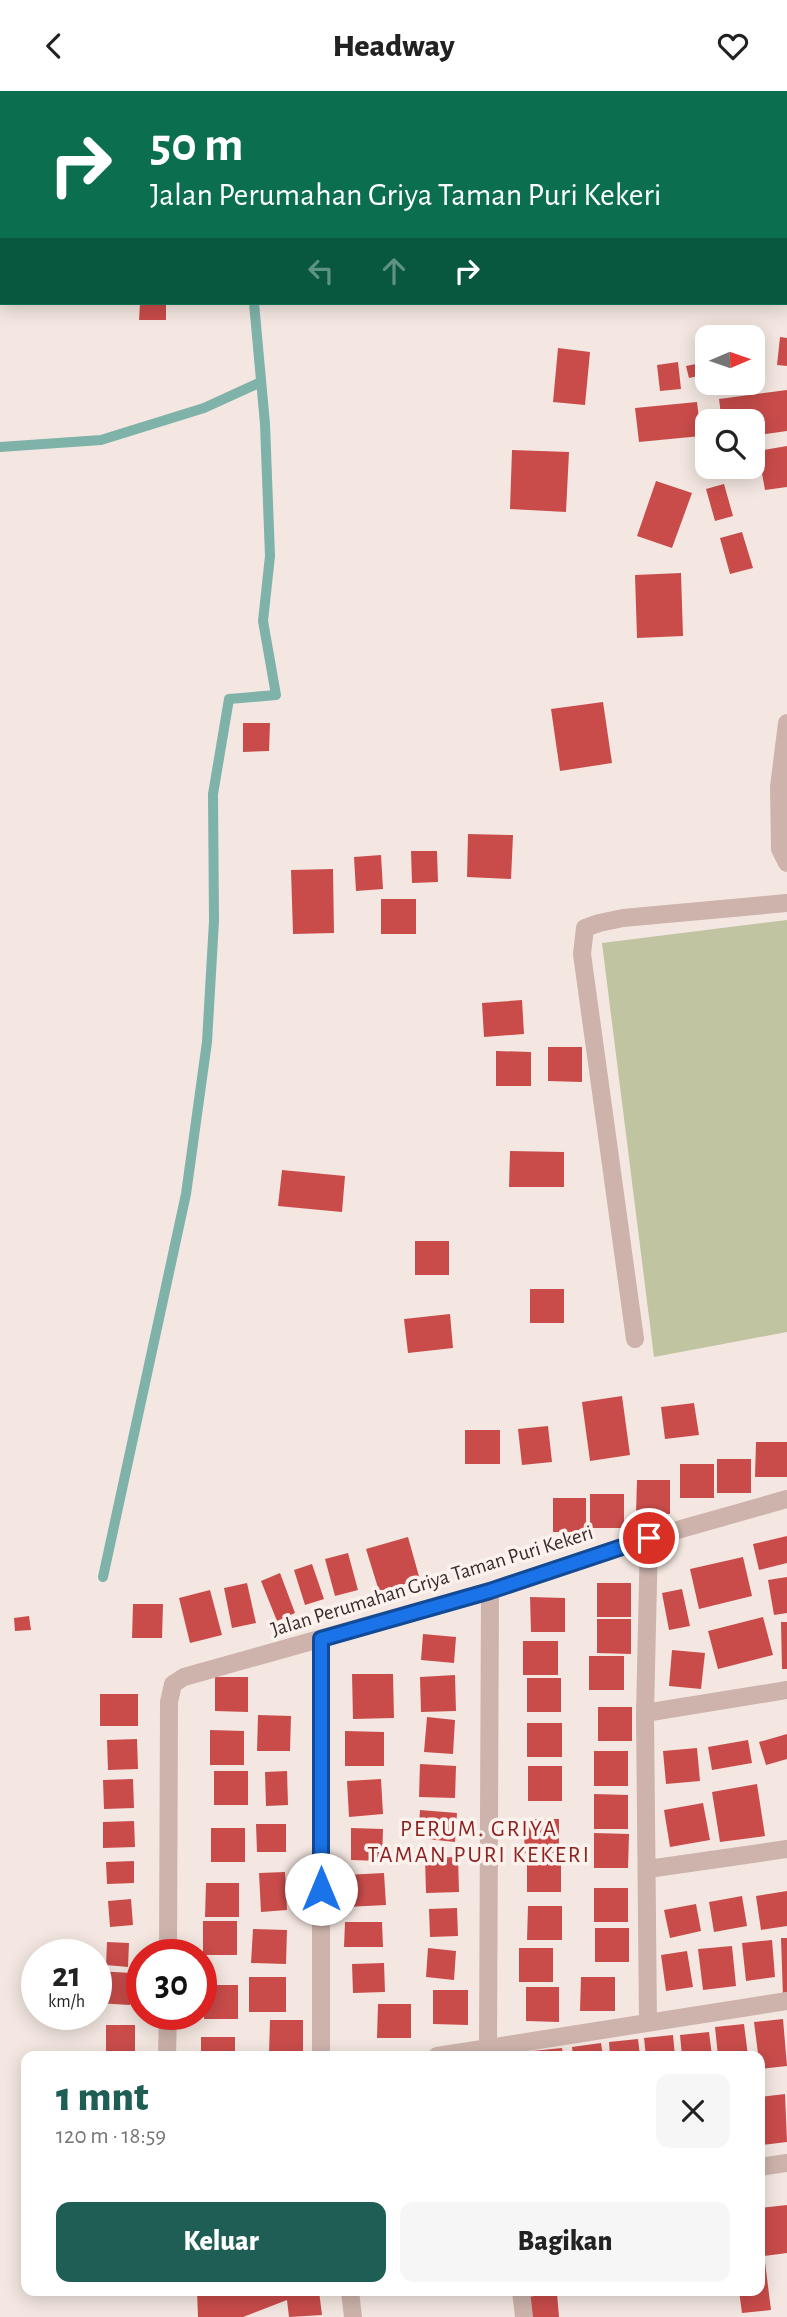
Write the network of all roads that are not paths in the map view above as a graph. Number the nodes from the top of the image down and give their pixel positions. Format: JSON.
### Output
{"nodes":[{"id":1,"x":787,"y":723,"type":"edge"},
{"id":2,"x":787,"y":863,"type":"edge"},
{"id":3,"x":787,"y":903,"type":"edge"},
{"id":4,"x":635,"y":1339,"type":"dead end"},
{"id":5,"x":787,"y":1499,"type":"edge"},
{"id":6,"x":649,"y":1538,"type":"junction"},
{"id":7,"x":490,"y":1591,"type":"junction"},
{"id":8,"x":321,"y":1639,"type":"junction"},
{"id":9,"x":787,"y":1690,"type":"edge"},
{"id":10,"x":645,"y":1713,"type":"junction"},
{"id":11,"x":787,"y":1849,"type":"edge"},
{"id":12,"x":648,"y":1868,"type":"junction"},
{"id":13,"x":168,"y":1939,"type":"edge"},
{"id":14,"x":787,"y":2001,"type":"edge"},
{"id":15,"x":648,"y":2022,"type":"junction"},
{"id":16,"x":167,"y":2030,"type":"edge"},
{"id":17,"x":488,"y":2047,"type":"junction"},
{"id":18,"x":167,"y":2051,"type":"edge"},
{"id":19,"x":321,"y":2051,"type":"edge"},
{"id":20,"x":465,"y":2051,"type":"edge"},
{"id":21,"x":787,"y":2163,"type":"edge"},
{"id":22,"x":765,"y":2166,"type":"edge"},
{"id":23,"x":351,"y":2296,"type":"edge"},
{"id":24,"x":522,"y":2296,"type":"edge"},
{"id":25,"x":353,"y":2317,"type":"edge"},
{"id":26,"x":524,"y":2317,"type":"edge"}],
"edges":[{"from":1,"to":2,"type":"street"},
{"from":3,"to":4,"type":"street"},
{"from":5,"to":6,"type":"street","name":"Jalan Perumahan Griya Taman Puri Kekeri"},
{"from":6,"to":7,"type":"street","name":"Jalan Perumahan Griya Taman Puri Kekeri"},
{"from":6,"to":10,"type":"street"},
{"from":7,"to":8,"type":"street","name":"Jalan Perumahan Griya Taman Puri Kekeri"},
{"from":7,"to":17,"type":"street"},
{"from":8,"to":13,"type":"street","name":"Jalan Perumahan Griya Taman Puri Kekeri"},
{"from":8,"to":19,"type":"street"},
{"from":9,"to":10,"type":"street"},
{"from":10,"to":12,"type":"street"},
{"from":11,"to":12,"type":"street"},
{"from":12,"to":15,"type":"street"},
{"from":14,"to":15,"type":"street"},
{"from":15,"to":17,"type":"street"},
{"from":16,"to":18,"type":"street"},
{"from":17,"to":20,"type":"street"},
{"from":21,"to":22,"type":"street"},
{"from":23,"to":25,"type":"street"},
{"from":24,"to":26,"type":"street"}]}
